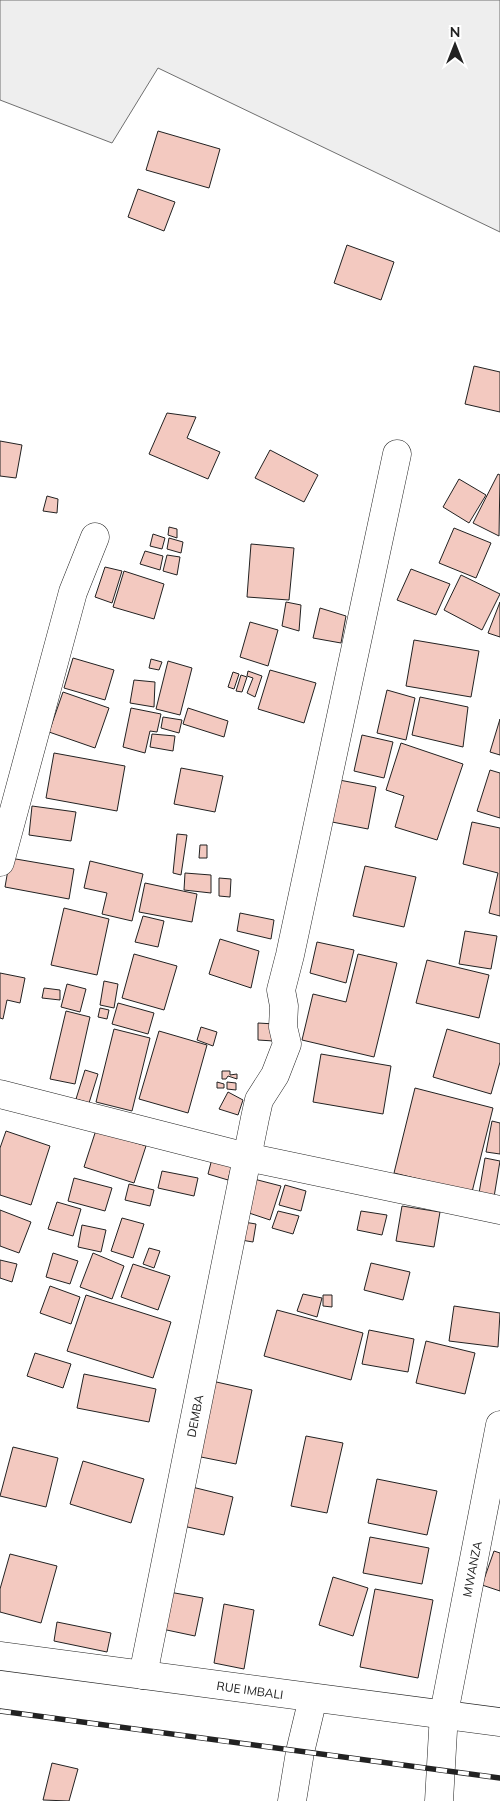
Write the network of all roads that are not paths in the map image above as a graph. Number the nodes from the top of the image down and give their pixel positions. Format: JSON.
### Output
{"nodes":[{"id":1,"x":397,"y":454,"type":"dead end"},
{"id":2,"x":95,"y":537,"type":"dead end"},
{"id":3,"x":0,"y":862,"type":"edge"},
{"id":4,"x":0,"y":1094,"type":"edge"},
{"id":5,"x":247,"y":1157,"type":"junction"},
{"id":6,"x":500,"y":1210,"type":"edge"},
{"id":7,"x":500,"y":1425,"type":"edge"},
{"id":8,"x":0,"y":1656,"type":"edge"},
{"id":9,"x":143,"y":1675,"type":"junction"},
{"id":10,"x":312,"y":1698,"type":"junction"},
{"id":11,"x":444,"y":1713,"type":"junction"},
{"id":12,"x":500,"y":1722,"type":"edge"},
{"id":13,"x":292,"y":1801,"type":"edge"},
{"id":14,"x":439,"y":1801,"type":"edge"}],
"edges":[{"from":1,"to":5,"type":"street","name":"DEMBA"},
{"from":2,"to":3,"type":"street"},
{"from":4,"to":5,"type":"street"},
{"from":5,"to":6,"type":"street"},
{"from":5,"to":9,"type":"street","name":"DEMBA"},
{"from":7,"to":11,"type":"street","name":"MWANZA"},
{"from":8,"to":9,"type":"street","name":"RUE IMBALI"},
{"from":9,"to":10,"type":"street","name":"RUE IMBALI"},
{"from":10,"to":11,"type":"street","name":"RUE IMBALI"},
{"from":10,"to":13,"type":"street"},
{"from":11,"to":12,"type":"street","name":"RUE IMBALI"},
{"from":11,"to":14,"type":"street","name":"MWANZA"}]}
